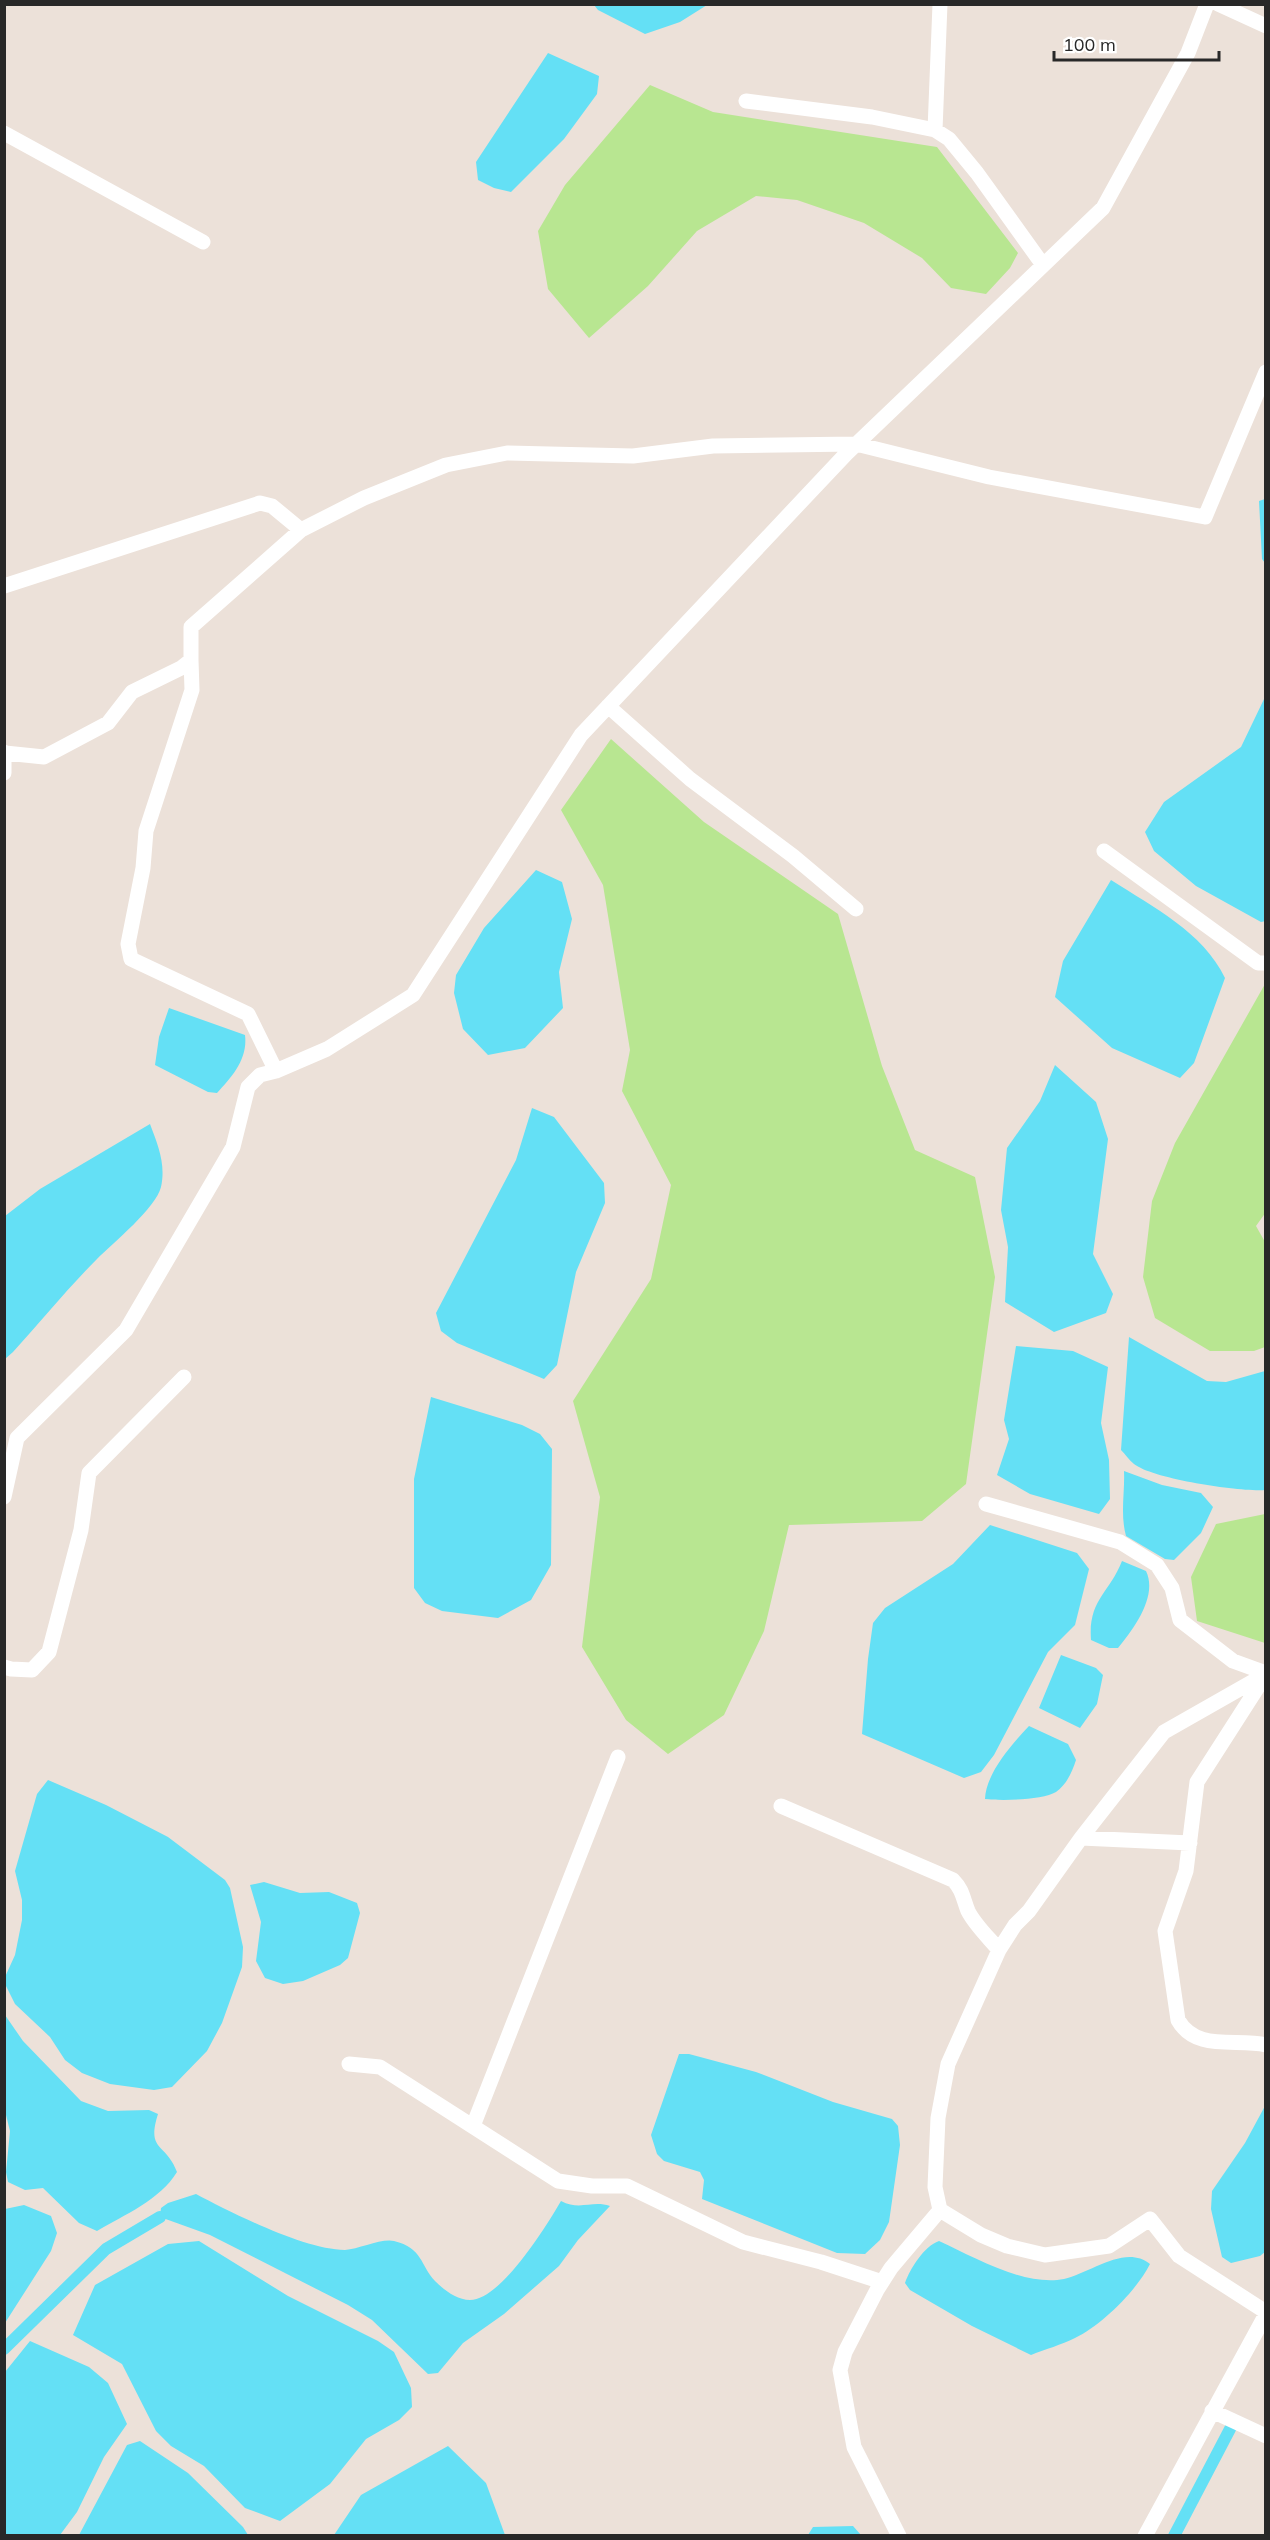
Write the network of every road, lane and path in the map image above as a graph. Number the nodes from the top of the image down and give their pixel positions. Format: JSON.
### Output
{"nodes":[{"id":1,"x":940,"y":4,"type":"edge"},
{"id":2,"x":1207,"y":4,"type":"edge"},
{"id":3,"x":1218,"y":4,"type":"edge"},
{"id":4,"x":1266,"y":26,"type":"edge"},
{"id":5,"x":746,"y":101,"type":"dead end"},
{"id":6,"x":935,"y":130,"type":"junction"},
{"id":7,"x":4,"y":133,"type":"edge"},
{"id":8,"x":202,"y":242,"type":"dead end"},
{"id":9,"x":1043,"y":265,"type":"junction"},
{"id":10,"x":1266,"y":372,"type":"edge"},
{"id":11,"x":856,"y":444,"type":"junction"},
{"id":12,"x":301,"y":530,"type":"junction"},
{"id":13,"x":4,"y":586,"type":"edge"},
{"id":14,"x":190,"y":660,"type":"junction"},
{"id":15,"x":608,"y":706,"type":"junction"},
{"id":16,"x":5,"y":752,"type":"edge"},
{"id":17,"x":4,"y":773,"type":"edge"},
{"id":18,"x":1104,"y":851,"type":"dead end"},
{"id":19,"x":856,"y":909,"type":"dead end"},
{"id":20,"x":1266,"y":963,"type":"edge"},
{"id":21,"x":276,"y":1071,"type":"junction"},
{"id":22,"x":184,"y":1377,"type":"dead end"},
{"id":23,"x":4,"y":1497,"type":"edge"},
{"id":24,"x":986,"y":1504,"type":"dead end"},
{"id":25,"x":4,"y":1667,"type":"edge"},
{"id":26,"x":1266,"y":1674,"type":"edge"},
{"id":27,"x":618,"y":1757,"type":"dead end"},
{"id":28,"x":781,"y":1806,"type":"dead end"},
{"id":29,"x":1081,"y":1838,"type":"junction"},
{"id":30,"x":1190,"y":1843,"type":"junction"},
{"id":31,"x":999,"y":1950,"type":"junction"},
{"id":32,"x":1266,"y":2045,"type":"edge"},
{"id":33,"x":349,"y":2064,"type":"dead end"},
{"id":34,"x":472,"y":2126,"type":"junction"},
{"id":35,"x":940,"y":2210,"type":"junction"},
{"id":36,"x":882,"y":2282,"type":"junction"},
{"id":37,"x":1266,"y":2313,"type":"edge"},
{"id":38,"x":1212,"y":2411,"type":"junction"},
{"id":39,"x":1266,"y":2436,"type":"edge"},
{"id":40,"x":899,"y":2535,"type":"edge"},
{"id":41,"x":1145,"y":2535,"type":"edge"}],
"edges":[{"from":1,"to":6,"type":"street"},
{"from":2,"to":9,"type":"street"},
{"from":3,"to":4,"type":"street"},
{"from":5,"to":6,"type":"street"},
{"from":6,"to":9,"type":"street"},
{"from":7,"to":8,"type":"street"},
{"from":9,"to":11,"type":"street"},
{"from":10,"to":11,"type":"street"},
{"from":11,"to":12,"type":"street"},
{"from":11,"to":15,"type":"street"},
{"from":12,"to":13,"type":"street"},
{"from":12,"to":14,"type":"street"},
{"from":14,"to":16,"type":"street"},
{"from":14,"to":21,"type":"street"},
{"from":15,"to":19,"type":"street"},
{"from":15,"to":21,"type":"street"},
{"from":16,"to":17,"type":"street"},
{"from":18,"to":20,"type":"street"},
{"from":21,"to":23,"type":"street"},
{"from":22,"to":25,"type":"street"},
{"from":24,"to":26,"type":"street"},
{"from":26,"to":29,"type":"street"},
{"from":26,"to":30,"type":"street"},
{"from":27,"to":34,"type":"street"},
{"from":28,"to":31,"type":"street"},
{"from":29,"to":30,"type":"street"},
{"from":29,"to":31,"type":"street"},
{"from":30,"to":32,"type":"street"},
{"from":31,"to":35,"type":"street"},
{"from":33,"to":34,"type":"street"},
{"from":34,"to":36,"type":"street"},
{"from":35,"to":36,"type":"street"},
{"from":35,"to":37,"type":"street"},
{"from":36,"to":40,"type":"street"},
{"from":37,"to":38,"type":"street"},
{"from":38,"to":39,"type":"street"},
{"from":38,"to":41,"type":"street"}]}
